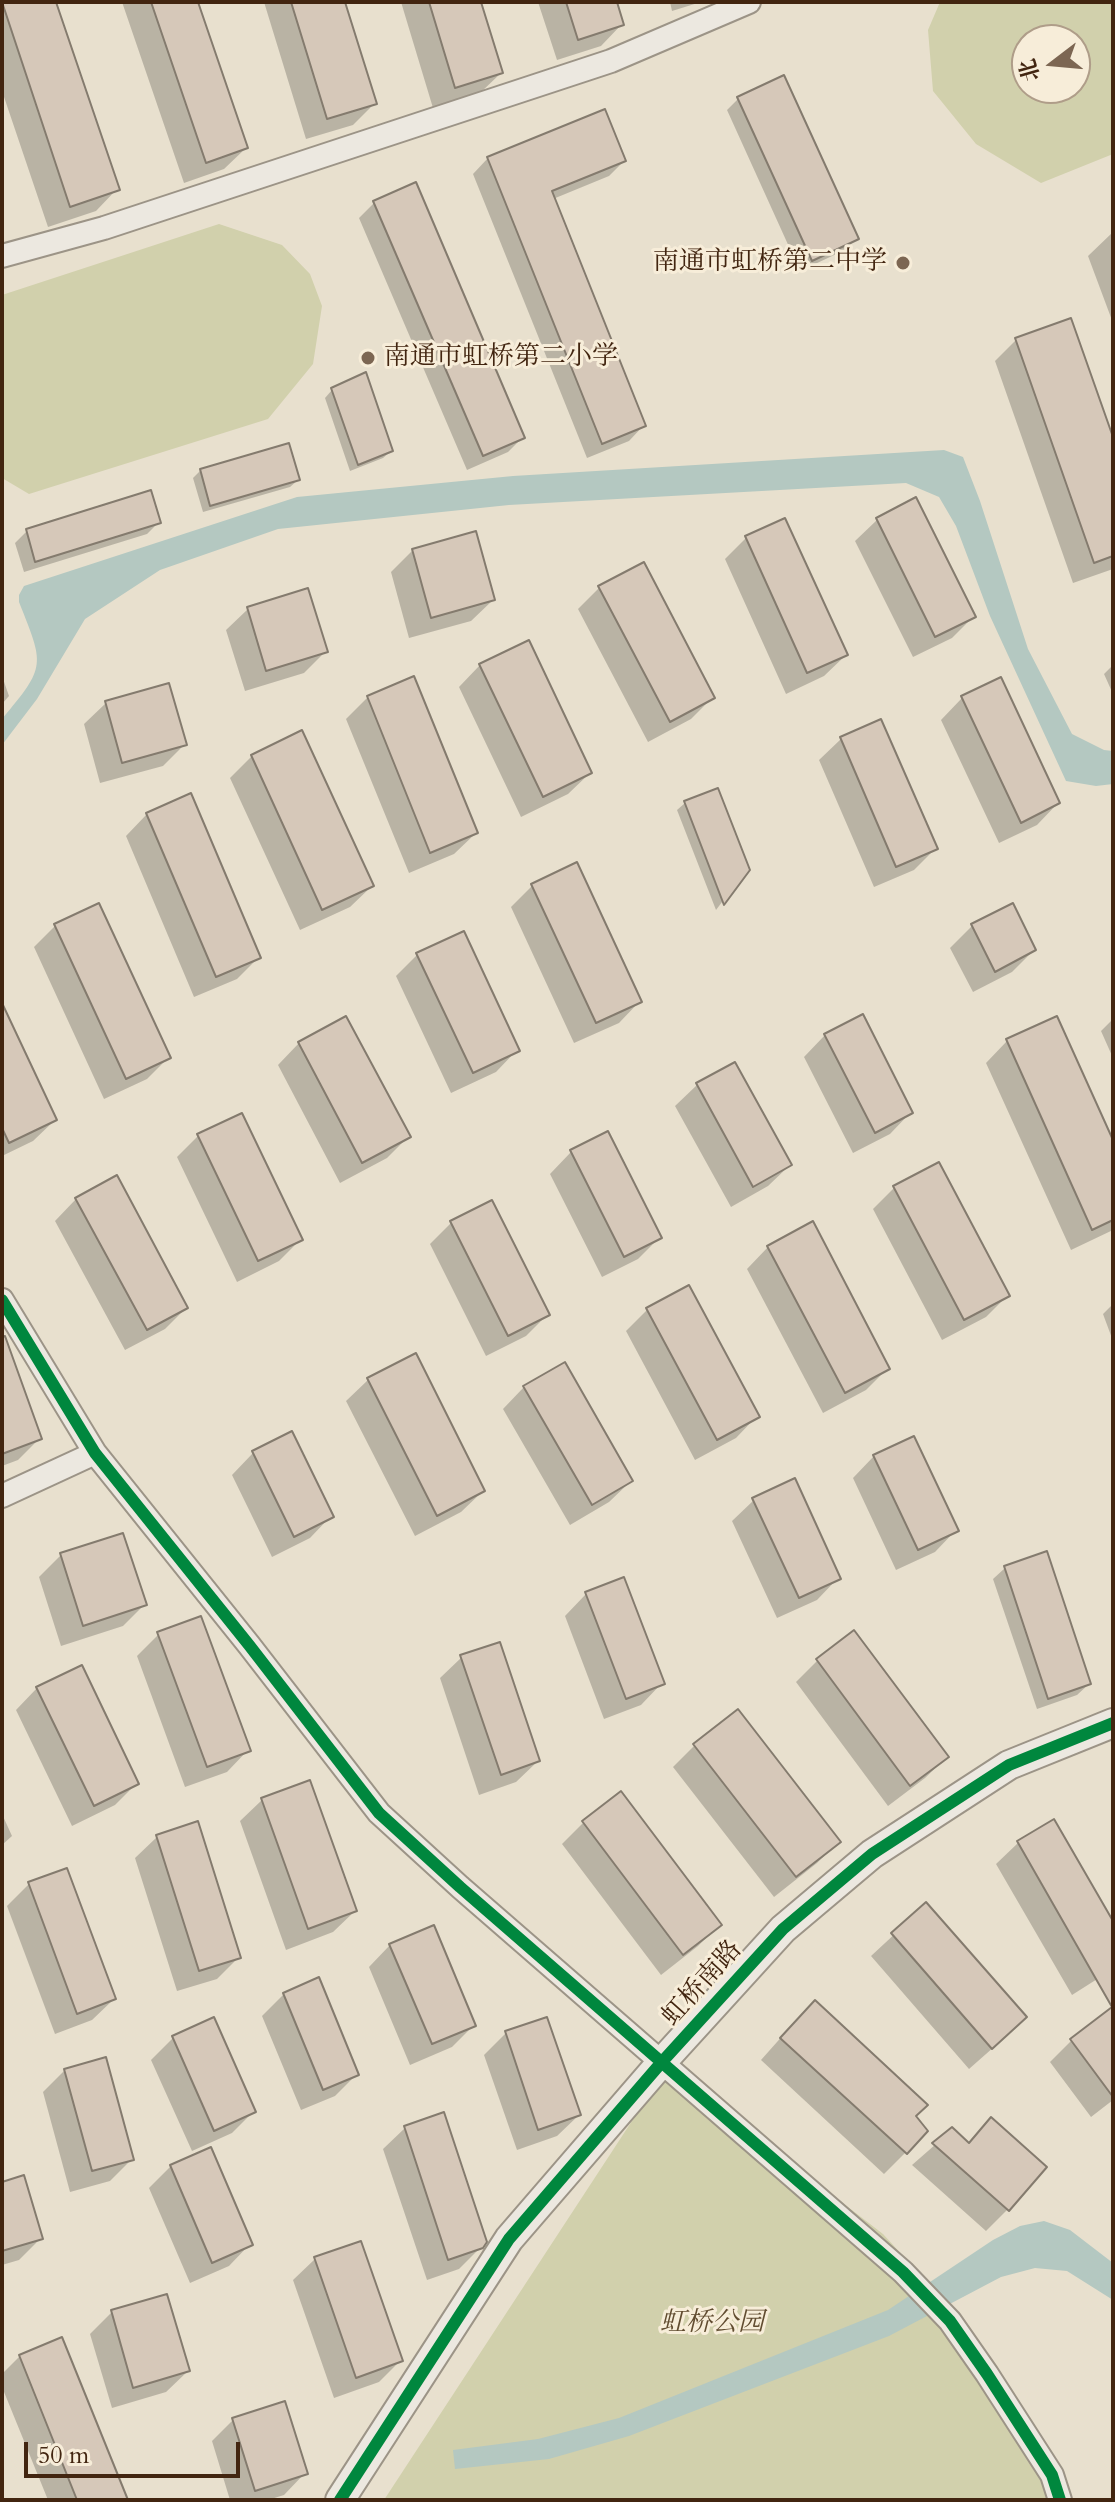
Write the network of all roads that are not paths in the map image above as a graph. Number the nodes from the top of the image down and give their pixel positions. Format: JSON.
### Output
{"nodes":[{"id":1,"x":749,"y":2,"type":"edge"},
{"id":2,"x":2,"y":256,"type":"edge"},
{"id":3,"x":2,"y":1300,"type":"edge"},
{"id":4,"x":95,"y":1453,"type":"junction"},
{"id":5,"x":2,"y":1496,"type":"edge"},
{"id":6,"x":1113,"y":1723,"type":"edge"},
{"id":7,"x":661,"y":2063,"type":"junction"},
{"id":8,"x":340,"y":2500,"type":"edge"},
{"id":9,"x":1060,"y":2500,"type":"edge"}],
"edges":[{"from":1,"to":2,"type":"street"},
{"from":3,"to":4,"type":"street"},
{"from":4,"to":5,"type":"street"},
{"from":4,"to":7,"type":"street"},
{"from":6,"to":7,"type":"street","name":"虹桥南路"},
{"from":7,"to":8,"type":"street","name":"虹桥南路"},
{"from":7,"to":9,"type":"street"}]}
